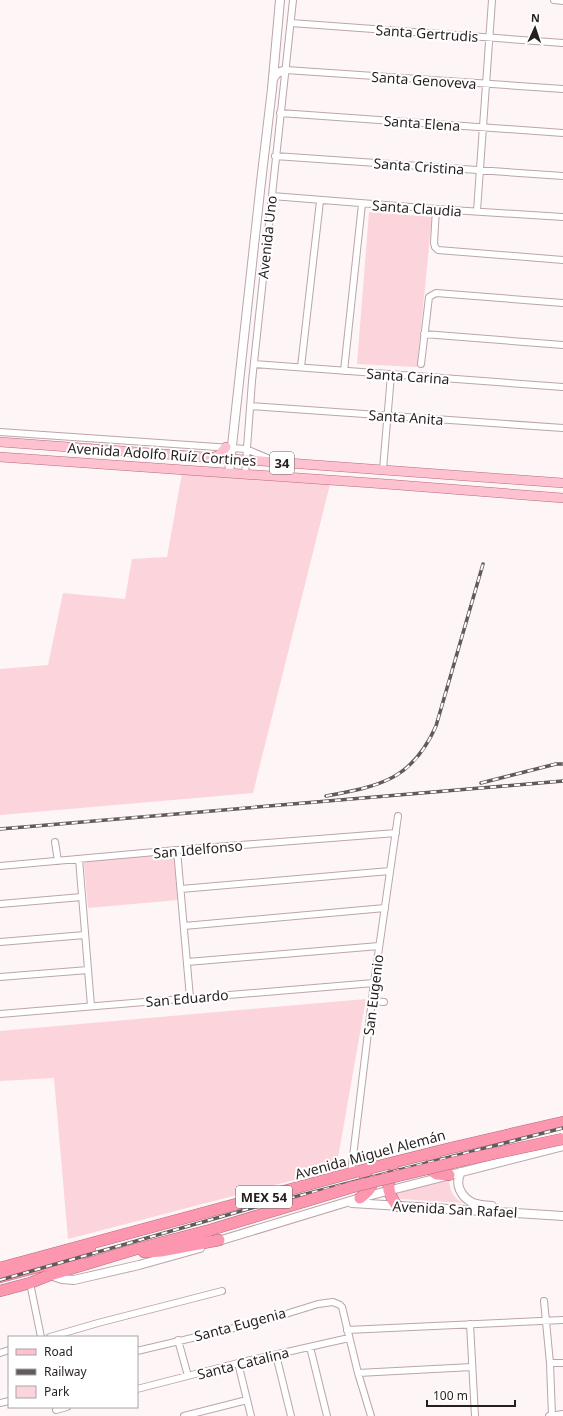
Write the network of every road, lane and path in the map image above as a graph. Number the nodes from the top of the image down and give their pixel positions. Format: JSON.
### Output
{"nodes":[{"id":1,"x":280,"y":0,"type":"edge"},
{"id":2,"x":293,"y":0,"type":"edge"},
{"id":3,"x":492,"y":0,"type":"edge"},
{"id":4,"x":554,"y":0,"type":"edge"},
{"id":5,"x":563,"y":1,"type":"edge"},
{"id":6,"x":291,"y":23,"type":"junction"},
{"id":7,"x":490,"y":37,"type":"junction"},
{"id":8,"x":563,"y":43,"type":"edge"},
{"id":9,"x":275,"y":62,"type":"junction"},
{"id":10,"x":286,"y":70,"type":"junction"},
{"id":11,"x":273,"y":79,"type":"junction"},
{"id":12,"x":486,"y":85,"type":"junction"},
{"id":13,"x":563,"y":89,"type":"edge"},
{"id":14,"x":280,"y":112,"type":"junction"},
{"id":15,"x":483,"y":128,"type":"junction"},
{"id":16,"x":563,"y":133,"type":"edge"},
{"id":17,"x":275,"y":156,"type":"junction"},
{"id":18,"x":480,"y":170,"type":"junction"},
{"id":19,"x":563,"y":176,"type":"edge"},
{"id":20,"x":272,"y":196,"type":"junction"},
{"id":21,"x":320,"y":201,"type":"junction"},
{"id":22,"x":362,"y":204,"type":"junction"},
{"id":23,"x":436,"y":209,"type":"junction"},
{"id":24,"x":477,"y":211,"type":"junction"},
{"id":25,"x":563,"y":217,"type":"edge"},
{"id":26,"x":256,"y":227,"type":"junction"},
{"id":27,"x":269,"y":228,"type":"junction"},
{"id":28,"x":563,"y":260,"type":"edge"},
{"id":29,"x":563,"y":302,"type":"edge"},
{"id":30,"x":424,"y":334,"type":"junction"},
{"id":31,"x":563,"y":345,"type":"edge"},
{"id":32,"x":254,"y":364,"type":"junction"},
{"id":33,"x":421,"y":364,"type":"dead end"},
{"id":34,"x":301,"y":367,"type":"junction"},
{"id":35,"x":344,"y":371,"type":"junction"},
{"id":36,"x":392,"y":375,"type":"junction"},
{"id":37,"x":239,"y":380,"type":"junction"},
{"id":38,"x":252,"y":381,"type":"junction"},
{"id":39,"x":563,"y":387,"type":"edge"},
{"id":40,"x":250,"y":406,"type":"junction"},
{"id":41,"x":388,"y":415,"type":"junction"},
{"id":42,"x":563,"y":428,"type":"edge"},
{"id":43,"x":0,"y":432,"type":"edge"},
{"id":44,"x":0,"y":442,"type":"edge"},
{"id":45,"x":229,"y":448,"type":"junction"},
{"id":46,"x":246,"y":449,"type":"junction"},
{"id":47,"x":0,"y":457,"type":"edge"},
{"id":48,"x":214,"y":457,"type":"junction"},
{"id":49,"x":231,"y":458,"type":"junction"},
{"id":50,"x":246,"y":460,"type":"junction"},
{"id":51,"x":279,"y":463,"type":"junction"},
{"id":52,"x":383,"y":469,"type":"junction"},
{"id":53,"x":229,"y":473,"type":"junction"},
{"id":54,"x":245,"y":475,"type":"junction"},
{"id":55,"x":563,"y":483,"type":"edge"},
{"id":56,"x":563,"y":498,"type":"edge"},
{"id":57,"x":398,"y":816,"type":"dead end"},
{"id":58,"x":396,"y":833,"type":"junction"},
{"id":59,"x":55,"y":842,"type":"dead end"},
{"id":60,"x":177,"y":850,"type":"junction"},
{"id":61,"x":79,"y":859,"type":"junction"},
{"id":62,"x":58,"y":861,"type":"junction"},
{"id":63,"x":0,"y":866,"type":"edge"},
{"id":64,"x":390,"y":871,"type":"junction"},
{"id":65,"x":181,"y":889,"type":"junction"},
{"id":66,"x":82,"y":897,"type":"junction"},
{"id":67,"x":0,"y":904,"type":"edge"},
{"id":68,"x":385,"y":908,"type":"junction"},
{"id":69,"x":184,"y":926,"type":"junction"},
{"id":70,"x":85,"y":935,"type":"junction"},
{"id":71,"x":0,"y":942,"type":"edge"},
{"id":72,"x":379,"y":946,"type":"junction"},
{"id":73,"x":187,"y":962,"type":"junction"},
{"id":74,"x":88,"y":970,"type":"junction"},
{"id":75,"x":0,"y":977,"type":"edge"},
{"id":76,"x":374,"y":983,"type":"junction"},
{"id":77,"x":190,"y":998,"type":"junction"},
{"id":78,"x":372,"y":1001,"type":"junction"},
{"id":79,"x":384,"y":1002,"type":"dead end"},
{"id":80,"x":91,"y":1006,"type":"junction"},
{"id":81,"x":0,"y":1014,"type":"edge"},
{"id":82,"x":563,"y":1122,"type":"edge"},
{"id":83,"x":529,"y":1131,"type":"junction"},
{"id":84,"x":563,"y":1141,"type":"edge"},
{"id":85,"x":435,"y":1159,"type":"junction"},
{"id":86,"x":461,"y":1172,"type":"junction"},
{"id":87,"x":351,"y":1174,"type":"junction"},
{"id":88,"x":449,"y":1175,"type":"junction"},
{"id":89,"x":389,"y":1190,"type":"junction"},
{"id":90,"x":360,"y":1198,"type":"junction"},
{"id":91,"x":346,"y":1202,"type":"junction"},
{"id":92,"x":396,"y":1206,"type":"junction"},
{"id":93,"x":563,"y":1211,"type":"edge"},
{"id":94,"x":563,"y":1216,"type":"edge"},
{"id":95,"x":136,"y":1232,"type":"junction"},
{"id":96,"x":219,"y":1240,"type":"junction"},
{"id":97,"x":133,"y":1250,"type":"junction"},
{"id":98,"x":0,"y":1268,"type":"edge"},
{"id":99,"x":50,"y":1275,"type":"junction"},
{"id":100,"x":0,"y":1277,"type":"edge"},
{"id":101,"x":30,"y":1283,"type":"junction"},
{"id":102,"x":0,"y":1291,"type":"edge"},
{"id":103,"x":222,"y":1291,"type":"dead end"},
{"id":104,"x":544,"y":1301,"type":"dead end"},
{"id":105,"x":563,"y":1320,"type":"edge"},
{"id":106,"x":546,"y":1321,"type":"junction"},
{"id":107,"x":470,"y":1324,"type":"junction"},
{"id":108,"x":347,"y":1330,"type":"junction"},
{"id":109,"x":41,"y":1336,"type":"edge"},
{"id":110,"x":53,"y":1336,"type":"edge"},
{"id":111,"x":349,"y":1338,"type":"junction"},
{"id":112,"x":178,"y":1340,"type":"junction"},
{"id":113,"x":310,"y":1347,"type":"junction"},
{"id":114,"x":138,"y":1351,"type":"edge"},
{"id":115,"x":276,"y":1354,"type":"junction"},
{"id":116,"x":238,"y":1363,"type":"junction"},
{"id":117,"x":563,"y":1363,"type":"edge"},
{"id":118,"x":550,"y":1364,"type":"junction"},
{"id":119,"x":472,"y":1367,"type":"junction"},
{"id":120,"x":358,"y":1373,"type":"junction"},
{"id":121,"x":188,"y":1376,"type":"junction"},
{"id":122,"x":138,"y":1389,"type":"edge"},
{"id":123,"x":247,"y":1400,"type":"junction"},
{"id":124,"x":563,"y":1414,"type":"edge"},
{"id":125,"x":184,"y":1416,"type":"edge"},
{"id":126,"x":251,"y":1416,"type":"edge"},
{"id":127,"x":291,"y":1416,"type":"edge"},
{"id":128,"x":327,"y":1416,"type":"edge"},
{"id":129,"x":371,"y":1416,"type":"edge"},
{"id":130,"x":475,"y":1416,"type":"edge"},
{"id":131,"x":549,"y":1416,"type":"edge"},
{"id":132,"x":552,"y":1416,"type":"edge"}],
"edges":[{"from":1,"to":9,"type":"street","name":"Avenida Uno"},
{"from":2,"to":6,"type":"street","name":"Avenida Uno"},
{"from":3,"to":7,"type":"street"},
{"from":4,"to":5,"type":"street"},
{"from":6,"to":7,"type":"street","name":"Santa Gertrudis"},
{"from":6,"to":10,"type":"street","name":"Avenida Uno"},
{"from":7,"to":8,"type":"street","name":"Santa Gertrudis"},
{"from":7,"to":12,"type":"street"},
{"from":9,"to":10,"type":"street"},
{"from":9,"to":11,"type":"street","name":"Avenida Uno"},
{"from":10,"to":11,"type":"street"},
{"from":10,"to":12,"type":"street","name":"Santa Genoveva"},
{"from":10,"to":14,"type":"street","name":"Avenida Uno"},
{"from":11,"to":26,"type":"street","name":"Avenida Uno"},
{"from":12,"to":13,"type":"street","name":"Santa Genoveva"},
{"from":12,"to":15,"type":"street"},
{"from":14,"to":15,"type":"street","name":"Santa Elena"},
{"from":14,"to":17,"type":"street","name":"Avenida Uno"},
{"from":15,"to":16,"type":"street","name":"Santa Elena"},
{"from":15,"to":18,"type":"street"},
{"from":17,"to":18,"type":"street","name":"Santa Cristina"},
{"from":17,"to":20,"type":"street","name":"Avenida Uno"},
{"from":18,"to":19,"type":"street","name":"Santa Cristina"},
{"from":18,"to":24,"type":"street"},
{"from":20,"to":21,"type":"street","name":"Santa Claudia"},
{"from":20,"to":27,"type":"street","name":"Avenida Uno"},
{"from":21,"to":22,"type":"street","name":"Santa Claudia"},
{"from":21,"to":34,"type":"street"},
{"from":22,"to":23,"type":"street","name":"Santa Claudia"},
{"from":22,"to":35,"type":"street"},
{"from":23,"to":24,"type":"street","name":"Santa Claudia"},
{"from":23,"to":28,"type":"street"},
{"from":24,"to":25,"type":"street","name":"Santa Claudia"},
{"from":26,"to":27,"type":"street"},
{"from":26,"to":37,"type":"street","name":"Avenida Uno"},
{"from":27,"to":32,"type":"street","name":"Avenida Uno"},
{"from":29,"to":30,"type":"street"},
{"from":30,"to":31,"type":"street"},
{"from":30,"to":33,"type":"street"},
{"from":32,"to":34,"type":"street","name":"Santa Carina"},
{"from":32,"to":38,"type":"street","name":"Avenida Uno"},
{"from":34,"to":35,"type":"street","name":"Santa Carina"},
{"from":35,"to":36,"type":"street","name":"Santa Carina"},
{"from":36,"to":39,"type":"street","name":"Santa Carina"},
{"from":36,"to":41,"type":"street"},
{"from":37,"to":38,"type":"street"},
{"from":37,"to":45,"type":"street","name":"Avenida Uno"},
{"from":38,"to":40,"type":"street","name":"Avenida Uno"},
{"from":40,"to":41,"type":"street","name":"Santa Anita"},
{"from":40,"to":46,"type":"street","name":"Avenida Uno"},
{"from":41,"to":42,"type":"street","name":"Santa Anita"},
{"from":41,"to":52,"type":"street"},
{"from":43,"to":45,"type":"street"},
{"from":44,"to":48,"type":"main road","name":"Avenida Adolfo Ruíz Cortines","number":"34"},
{"from":45,"to":46,"type":"street"},
{"from":45,"to":48,"type":"main road"},
{"from":45,"to":49,"type":"street","name":"Avenida Uno"},
{"from":46,"to":50,"type":"street","name":"Avenida Uno"},
{"from":46,"to":51,"type":"street"},
{"from":47,"to":53,"type":"main road","name":"Avenida Adolfo Ruíz Cortines","number":"34"},
{"from":48,"to":49,"type":"main road","name":"Avenida Adolfo Ruíz Cortines","number":"34"},
{"from":49,"to":50,"type":"main road","name":"Avenida Adolfo Ruíz Cortines","number":"34"},
{"from":49,"to":53,"type":"street","name":"Avenida Uno"},
{"from":50,"to":51,"type":"main road","name":"Avenida Adolfo Ruíz Cortines","number":"34"},
{"from":50,"to":54,"type":"street","name":"Avenida Uno"},
{"from":51,"to":52,"type":"main road","name":"Avenida Adolfo Ruíz Cortines","number":"34"},
{"from":52,"to":55,"type":"main road","name":"Avenida Adolfo Ruíz Cortines","number":"34"},
{"from":53,"to":54,"type":"main road","name":"Avenida Adolfo Ruíz Cortines","number":"34"},
{"from":54,"to":56,"type":"main road","name":"Avenida Adolfo Ruíz Cortines","number":"34"},
{"from":57,"to":58,"type":"street","name":"San Eugenio"},
{"from":58,"to":60,"type":"street","name":"San Idelfonso"},
{"from":58,"to":64,"type":"street","name":"San Eugenio"},
{"from":59,"to":62,"type":"street"},
{"from":60,"to":61,"type":"street","name":"San Idelfonso"},
{"from":60,"to":65,"type":"street"},
{"from":61,"to":62,"type":"street","name":"San Idelfonso"},
{"from":61,"to":66,"type":"street"},
{"from":62,"to":63,"type":"street","name":"San Idelfonso"},
{"from":64,"to":65,"type":"street"},
{"from":64,"to":68,"type":"street","name":"San Eugenio"},
{"from":65,"to":69,"type":"street"},
{"from":66,"to":67,"type":"street"},
{"from":66,"to":70,"type":"street"},
{"from":68,"to":69,"type":"street"},
{"from":68,"to":72,"type":"street","name":"San Eugenio"},
{"from":69,"to":73,"type":"street"},
{"from":70,"to":71,"type":"street"},
{"from":70,"to":74,"type":"street"},
{"from":72,"to":73,"type":"street"},
{"from":72,"to":76,"type":"street","name":"San Eugenio"},
{"from":73,"to":77,"type":"street"},
{"from":74,"to":75,"type":"street"},
{"from":74,"to":80,"type":"street"},
{"from":76,"to":77,"type":"street","name":"San Eduardo"},
{"from":76,"to":78,"type":"street","name":"San Eugenio"},
{"from":77,"to":80,"type":"street","name":"San Eduardo"},
{"from":78,"to":79,"type":"street"},
{"from":78,"to":87,"type":"street","name":"San Eugenio"},
{"from":80,"to":81,"type":"street","name":"San Eduardo"},
{"from":82,"to":83,"type":"highway","name":"Avenida Miguel Alemán","number":"MEX 54"},
{"from":83,"to":85,"type":"highway"},
{"from":83,"to":87,"type":"highway","name":"Avenida Miguel Alemán","number":"MEX 54"},
{"from":84,"to":86,"type":"street","name":"Avenida Miguel Alemán"},
{"from":84,"to":97,"type":"highway","name":"Avenida Miguel Alemán","number":"MEX 54","bridge":true},
{"from":85,"to":88,"type":"highway"},
{"from":85,"to":89,"type":"highway"},
{"from":86,"to":88,"type":"street","name":"Avenida Miguel Alemán"},
{"from":86,"to":93,"type":"street","name":"Avenida San Rafael"},
{"from":87,"to":90,"type":"highway"},
{"from":87,"to":95,"type":"highway","name":"Avenida Miguel Alemán","number":"MEX 54"},
{"from":88,"to":89,"type":"street","name":"Avenida Miguel Alemán"},
{"from":89,"to":90,"type":"street","name":"Avenida Miguel Alemán"},
{"from":89,"to":92,"type":"highway"},
{"from":90,"to":91,"type":"street","name":"Avenida Miguel Alemán"},
{"from":91,"to":92,"type":"street","name":"Avenida San Rafael"},
{"from":91,"to":96,"type":"street","name":"Avenida Miguel Alemán"},
{"from":92,"to":94,"type":"street","name":"Avenida San Rafael"},
{"from":95,"to":98,"type":"highway","name":"Avenida Miguel Alemán","number":"MEX 54"},
{"from":95,"to":100,"type":"highway"},
{"from":96,"to":97,"type":"highway"},
{"from":96,"to":99,"type":"street","name":"Avenida Miguel Alemán"},
{"from":97,"to":99,"type":"highway","name":"Avenida Miguel Alemán","number":"MEX 54"},
{"from":99,"to":101,"type":"highway","name":"Avenida Miguel Alemán","number":"MEX 54"},
{"from":101,"to":102,"type":"highway","name":"Avenida Miguel Alemán","number":"MEX 54"},
{"from":101,"to":109,"type":"street"},
{"from":103,"to":110,"type":"street"},
{"from":104,"to":106,"type":"street"},
{"from":105,"to":106,"type":"street"},
{"from":106,"to":107,"type":"street"},
{"from":106,"to":118,"type":"street"},
{"from":107,"to":108,"type":"street"},
{"from":107,"to":119,"type":"street"},
{"from":108,"to":111,"type":"street"},
{"from":108,"to":112,"type":"street","name":"Santa Eugenia"},
{"from":111,"to":113,"type":"street","name":"Santa Catalina"},
{"from":111,"to":120,"type":"street"},
{"from":112,"to":114,"type":"street","name":"Santa Eugenia"},
{"from":112,"to":121,"type":"street"},
{"from":113,"to":115,"type":"street","name":"Santa Catalina"},
{"from":113,"to":128,"type":"street"},
{"from":115,"to":116,"type":"street","name":"Santa Catalina"},
{"from":115,"to":127,"type":"street"},
{"from":116,"to":121,"type":"street","name":"Santa Catalina"},
{"from":116,"to":123,"type":"street"},
{"from":117,"to":118,"type":"street"},
{"from":118,"to":132,"type":"street"},
{"from":119,"to":120,"type":"street"},
{"from":119,"to":130,"type":"street"},
{"from":120,"to":129,"type":"street"},
{"from":121,"to":122,"type":"street","name":"Santa Catalina"},
{"from":123,"to":125,"type":"street"},
{"from":123,"to":126,"type":"street"},
{"from":124,"to":132,"type":"street"},
{"from":131,"to":132,"type":"street"}]}
